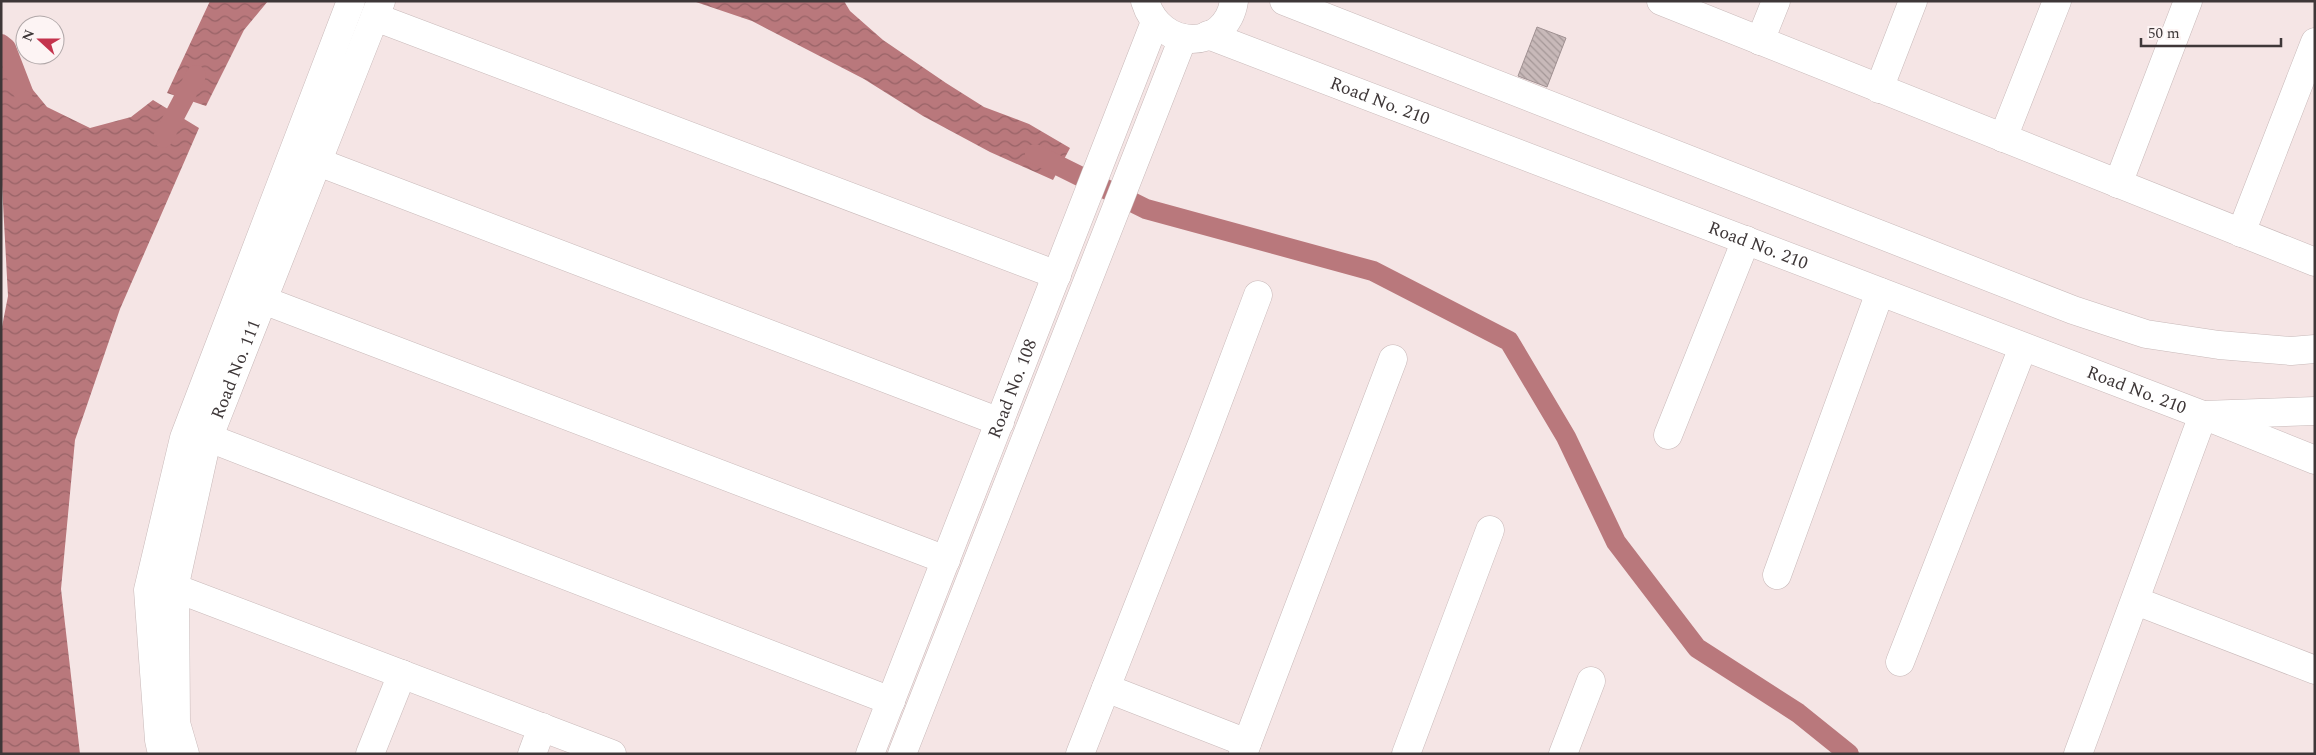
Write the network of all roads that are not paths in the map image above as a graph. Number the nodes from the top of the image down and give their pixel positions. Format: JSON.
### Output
{"nodes":[{"id":1,"x":351,"y":1,"type":"edge"},
{"id":2,"x":1234,"y":1,"type":"edge"},
{"id":3,"x":1284,"y":1,"type":"edge"},
{"id":4,"x":1661,"y":1,"type":"edge"},
{"id":5,"x":1776,"y":1,"type":"edge"},
{"id":6,"x":1913,"y":1,"type":"edge"},
{"id":7,"x":2057,"y":1,"type":"edge"},
{"id":8,"x":2188,"y":1,"type":"edge"},
{"id":9,"x":378,"y":9,"type":"edge"},
{"id":10,"x":1150,"y":12,"type":"edge"},
{"id":11,"x":1196,"y":37,"type":"junction"},
{"id":12,"x":1760,"y":41,"type":"junction"},
{"id":13,"x":2315,"y":42,"type":"edge"},
{"id":14,"x":1879,"y":89,"type":"junction"},
{"id":15,"x":2003,"y":138,"type":"junction"},
{"id":16,"x":318,"y":162,"type":"junction"},
{"id":17,"x":2118,"y":184,"type":"junction"},
{"id":18,"x":2241,"y":233,"type":"junction"},
{"id":19,"x":1746,"y":240,"type":"junction"},
{"id":20,"x":2315,"y":262,"type":"edge"},
{"id":21,"x":1057,"y":275,"type":"junction"},
{"id":22,"x":1880,"y":292,"type":"junction"},
{"id":23,"x":1258,"y":295,"type":"dead end"},
{"id":24,"x":263,"y":300,"type":"junction"},
{"id":25,"x":2023,"y":346,"type":"junction"},
{"id":26,"x":2315,"y":350,"type":"edge"},
{"id":27,"x":1393,"y":359,"type":"dead end"},
{"id":28,"x":2315,"y":411,"type":"edge"},
{"id":29,"x":2203,"y":415,"type":"junction"},
{"id":30,"x":1000,"y":422,"type":"junction"},
{"id":31,"x":1668,"y":435,"type":"dead end"},
{"id":32,"x":209,"y":438,"type":"junction"},
{"id":33,"x":2315,"y":460,"type":"edge"},
{"id":34,"x":1490,"y":530,"type":"dead end"},
{"id":35,"x":946,"y":560,"type":"junction"},
{"id":36,"x":1777,"y":575,"type":"dead end"},
{"id":37,"x":175,"y":588,"type":"junction"},
{"id":38,"x":2136,"y":601,"type":"junction"},
{"id":39,"x":1900,"y":662,"type":"dead end"},
{"id":40,"x":2315,"y":670,"type":"edge"},
{"id":41,"x":402,"y":674,"type":"junction"},
{"id":42,"x":1591,"y":680,"type":"dead end"},
{"id":43,"x":1106,"y":688,"type":"junction"},
{"id":44,"x":891,"y":701,"type":"junction"},
{"id":45,"x":542,"y":727,"type":"junction"},
{"id":46,"x":1245,"y":748,"type":"edge"},
{"id":47,"x":162,"y":754,"type":"edge"},
{"id":48,"x":185,"y":754,"type":"edge"},
{"id":49,"x":370,"y":754,"type":"edge"},
{"id":50,"x":532,"y":754,"type":"edge"},
{"id":51,"x":612,"y":754,"type":"edge"},
{"id":52,"x":870,"y":754,"type":"edge"},
{"id":53,"x":902,"y":754,"type":"edge"},
{"id":54,"x":1080,"y":754,"type":"edge"},
{"id":55,"x":1406,"y":754,"type":"edge"},
{"id":56,"x":1563,"y":754,"type":"edge"},
{"id":57,"x":2078,"y":754,"type":"edge"}],
"edges":[{"from":1,"to":47,"type":"street","name":"Road No. 111"},
{"from":2,"to":11,"type":"street"},
{"from":3,"to":26,"type":"street"},
{"from":4,"to":12,"type":"street"},
{"from":5,"to":12,"type":"street"},
{"from":6,"to":14,"type":"street"},
{"from":7,"to":15,"type":"street"},
{"from":8,"to":17,"type":"street"},
{"from":9,"to":16,"type":"street","name":"Road No. 111"},
{"from":9,"to":21,"type":"street"},
{"from":10,"to":11,"type":"street","name":"Road No. 210"},
{"from":10,"to":21,"type":"street","name":"Road No. 108"},
{"from":11,"to":19,"type":"street","name":"Road No. 210"},
{"from":11,"to":53,"type":"street","name":"Road No. 108"},
{"from":12,"to":14,"type":"street"},
{"from":13,"to":18,"type":"street"},
{"from":14,"to":15,"type":"street"},
{"from":15,"to":17,"type":"street"},
{"from":16,"to":24,"type":"street","name":"Road No. 111"},
{"from":16,"to":30,"type":"street"},
{"from":17,"to":18,"type":"street"},
{"from":18,"to":20,"type":"street"},
{"from":19,"to":22,"type":"street","name":"Road No. 210"},
{"from":19,"to":31,"type":"street"},
{"from":21,"to":30,"type":"street","name":"Road No. 108"},
{"from":22,"to":25,"type":"street","name":"Road No. 210"},
{"from":22,"to":36,"type":"street"},
{"from":23,"to":43,"type":"street"},
{"from":24,"to":32,"type":"street","name":"Road No. 111"},
{"from":24,"to":35,"type":"street"},
{"from":25,"to":29,"type":"street","name":"Road No. 210"},
{"from":25,"to":39,"type":"street"},
{"from":27,"to":46,"type":"street"},
{"from":28,"to":29,"type":"street","name":"Road No. 210"},
{"from":29,"to":33,"type":"street"},
{"from":29,"to":38,"type":"street"},
{"from":30,"to":35,"type":"street","name":"Road No. 108"},
{"from":32,"to":37,"type":"street","name":"Road No. 111"},
{"from":32,"to":44,"type":"street"},
{"from":34,"to":55,"type":"street"},
{"from":35,"to":44,"type":"street","name":"Road No. 108"},
{"from":37,"to":41,"type":"street"},
{"from":37,"to":48,"type":"street","name":"Road No. 111"},
{"from":38,"to":40,"type":"street"},
{"from":38,"to":57,"type":"street"},
{"from":41,"to":45,"type":"street"},
{"from":41,"to":49,"type":"street"},
{"from":42,"to":56,"type":"street"},
{"from":43,"to":46,"type":"street"},
{"from":43,"to":54,"type":"street"},
{"from":44,"to":52,"type":"street","name":"Road No. 108"},
{"from":45,"to":50,"type":"street"},
{"from":45,"to":51,"type":"street"}]}
